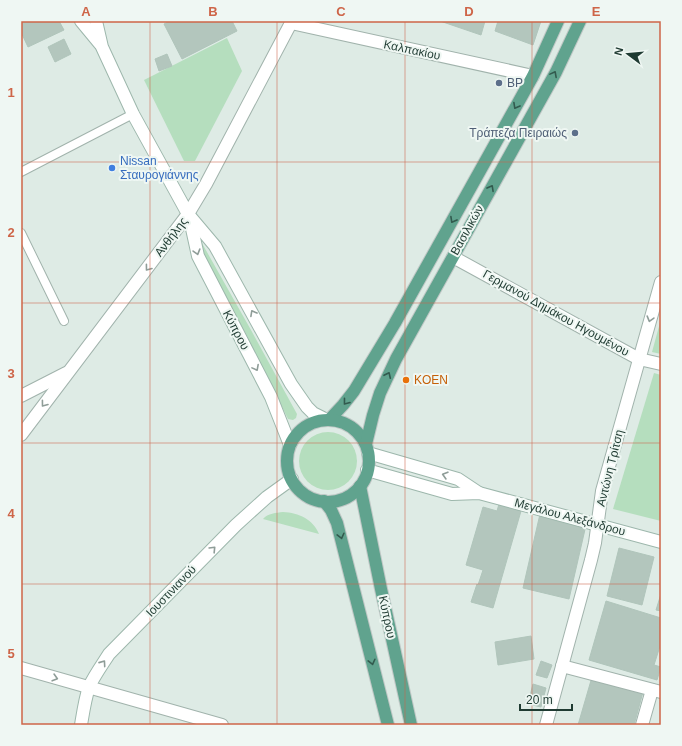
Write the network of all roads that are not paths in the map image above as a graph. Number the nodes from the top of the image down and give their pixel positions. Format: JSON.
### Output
{"nodes":[{"id":1,"x":81,"y":21,"type":"edge"},
{"id":2,"x":96,"y":21,"type":"edge"},
{"id":3,"x":558,"y":21,"type":"edge"},
{"id":4,"x":580,"y":21,"type":"edge"},
{"id":5,"x":292,"y":22,"type":"edge"},
{"id":6,"x":102,"y":47,"type":"junction"},
{"id":7,"x":533,"y":76,"type":"junction"},
{"id":8,"x":132,"y":114,"type":"junction"},
{"id":9,"x":21,"y":172,"type":"edge"},
{"id":10,"x":188,"y":214,"type":"junction"},
{"id":11,"x":21,"y":233,"type":"edge"},
{"id":12,"x":453,"y":256,"type":"junction"},
{"id":13,"x":661,"y":282,"type":"edge"},
{"id":14,"x":64,"y":321,"type":"dead end"},
{"id":15,"x":639,"y":359,"type":"junction"},
{"id":16,"x":661,"y":364,"type":"edge"},
{"id":17,"x":68,"y":372,"type":"junction"},
{"id":18,"x":21,"y":396,"type":"edge"},
{"id":19,"x":328,"y":420,"type":"junction"},
{"id":20,"x":21,"y":435,"type":"edge"},
{"id":21,"x":290,"y":445,"type":"junction"},
{"id":22,"x":367,"y":449,"type":"junction"},
{"id":23,"x":368,"y":470,"type":"junction"},
{"id":24,"x":292,"y":479,"type":"junction"},
{"id":25,"x":360,"y":486,"type":"junction"},
{"id":26,"x":479,"y":493,"type":"junction"},
{"id":27,"x":324,"y":501,"type":"junction"},
{"id":28,"x":597,"y":524,"type":"junction"},
{"id":29,"x":661,"y":542,"type":"edge"},
{"id":30,"x":562,"y":666,"type":"junction"},
{"id":31,"x":21,"y":668,"type":"edge"},
{"id":32,"x":89,"y":688,"type":"junction"},
{"id":33,"x":657,"y":691,"type":"edge"},
{"id":34,"x":81,"y":725,"type":"edge"},
{"id":35,"x":222,"y":725,"type":"edge"},
{"id":36,"x":388,"y":725,"type":"edge"},
{"id":37,"x":411,"y":725,"type":"edge"},
{"id":38,"x":546,"y":725,"type":"edge"},
{"id":39,"x":642,"y":725,"type":"edge"}],
"edges":[{"from":1,"to":6,"type":"street","name":"Κύπρου"},
{"from":2,"to":6,"type":"street","name":"Κύπρου"},
{"from":3,"to":7,"type":"main road","name":"Βασιλικών"},
{"from":12,"to":4,"type":"main road","name":"Βασιλικών","one_way":true},
{"from":5,"to":7,"type":"street","name":"Καλπακίου"},
{"from":5,"to":10,"type":"street","name":"Ανθήλης"},
{"from":6,"to":8,"type":"street","name":"Κύπρου"},
{"from":7,"to":19,"type":"main road","name":"Βασιλικών","one_way":true},
{"from":8,"to":9,"type":"lane"},
{"from":8,"to":10,"type":"street","name":"Κύπρου"},
{"from":10,"to":17,"type":"street","name":"Ανθήλης","one_way":true},
{"from":19,"to":10,"type":"street","name":"Κύπρου","one_way":true},
{"from":10,"to":21,"type":"street","name":"Κύπρου","one_way":true},
{"from":11,"to":14,"type":"lane"},
{"from":12,"to":15,"type":"street","name":"Γερμανού Δημάκου Ηγουμένου"},
{"from":22,"to":12,"type":"main road","name":"Βασιλικών","one_way":true},
{"from":13,"to":15,"type":"street","name":"Αντώνη Τρίτση","one_way":true},
{"from":15,"to":16,"type":"street","name":"Γερμανού Δημάκου Ηγουμένου"},
{"from":15,"to":28,"type":"street","name":"Αντώνη Τρίτση"},
{"from":17,"to":18,"type":"street"},
{"from":17,"to":20,"type":"street","name":"Ανθήλης","one_way":true},
{"from":19,"to":21,"type":"main road"},
{"from":19,"to":22,"type":"main road"},
{"from":21,"to":24,"type":"main road"},
{"from":22,"to":23,"type":"main road"},
{"from":26,"to":22,"type":"street","name":"Μεγάλου Αλεξάνδρου","one_way":true},
{"from":23,"to":25,"type":"main road"},
{"from":23,"to":26,"type":"street","name":"Μεγάλου Αλεξάνδρου"},
{"from":24,"to":27,"type":"main road"},
{"from":32,"to":24,"type":"street","name":"Ιουστινιανού","one_way":true},
{"from":25,"to":27,"type":"main road"},
{"from":25,"to":37,"type":"main road","name":"Κύπρου"},
{"from":26,"to":28,"type":"street","name":"Μεγάλου Αλεξάνδρου"},
{"from":27,"to":36,"type":"main road","name":"Κύπρου","one_way":true},
{"from":28,"to":29,"type":"street","name":"Μεγάλου Αλεξάνδρου"},
{"from":28,"to":30,"type":"street","name":"Αντώνη Τρίτση"},
{"from":30,"to":33,"type":"street"},
{"from":30,"to":38,"type":"street","name":"Αντώνη Τρίτση"},
{"from":31,"to":32,"type":"street","one_way":true},
{"from":32,"to":34,"type":"street","name":"Ιουστινιανού"},
{"from":32,"to":35,"type":"street"},
{"from":33,"to":39,"type":"street"}]}
